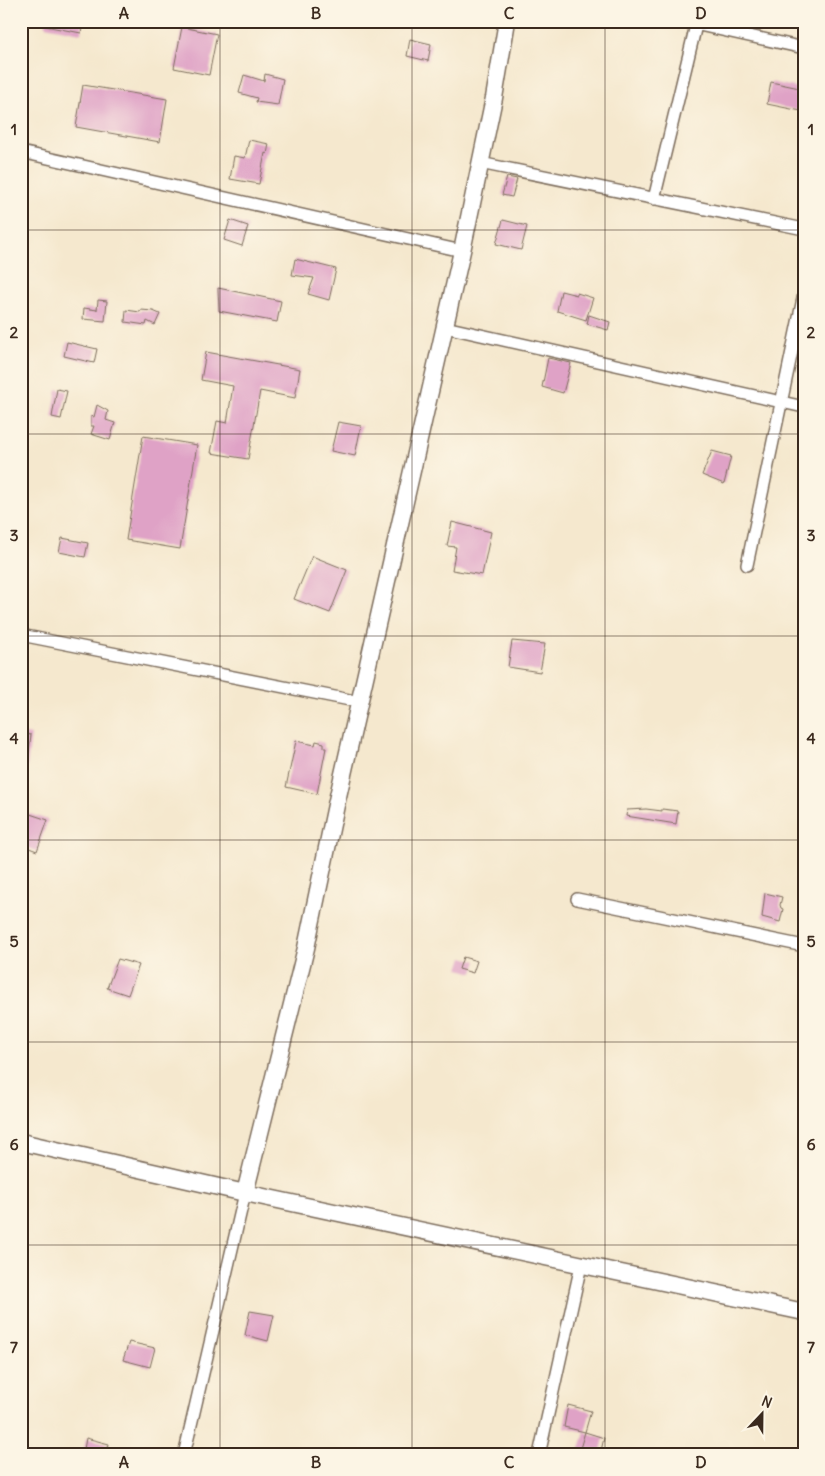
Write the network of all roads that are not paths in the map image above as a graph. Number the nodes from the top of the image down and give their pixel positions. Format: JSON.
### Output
{"nodes":[{"id":1,"x":507,"y":21,"type":"edge"},
{"id":2,"x":681,"y":21,"type":"edge"},
{"id":3,"x":696,"y":23,"type":"edge"},
{"id":4,"x":804,"y":48,"type":"edge"},
{"id":5,"x":21,"y":152,"type":"edge"},
{"id":6,"x":480,"y":164,"type":"junction"},
{"id":7,"x":654,"y":199,"type":"junction"},
{"id":8,"x":804,"y":229,"type":"edge"},
{"id":9,"x":462,"y":251,"type":"junction"},
{"id":10,"x":804,"y":294,"type":"edge"},
{"id":11,"x":445,"y":327,"type":"junction"},
{"id":12,"x":780,"y":401,"type":"junction"},
{"id":13,"x":804,"y":407,"type":"edge"},
{"id":14,"x":747,"y":564,"type":"dead end"},
{"id":15,"x":21,"y":635,"type":"edge"},
{"id":16,"x":360,"y":702,"type":"junction"},
{"id":17,"x":577,"y":899,"type":"dead end"},
{"id":18,"x":804,"y":946,"type":"edge"},
{"id":19,"x":21,"y":1142,"type":"edge"},
{"id":20,"x":245,"y":1194,"type":"junction"},
{"id":21,"x":581,"y":1265,"type":"junction"},
{"id":22,"x":804,"y":1312,"type":"edge"},
{"id":23,"x":184,"y":1455,"type":"edge"},
{"id":24,"x":539,"y":1455,"type":"edge"}],
"edges":[{"from":1,"to":6,"type":"street"},
{"from":2,"to":3,"type":"street"},
{"from":3,"to":4,"type":"street"},
{"from":3,"to":7,"type":"street"},
{"from":5,"to":9,"type":"street"},
{"from":6,"to":7,"type":"street"},
{"from":6,"to":9,"type":"street"},
{"from":7,"to":8,"type":"street"},
{"from":9,"to":11,"type":"street"},
{"from":10,"to":12,"type":"street"},
{"from":11,"to":12,"type":"street"},
{"from":11,"to":16,"type":"street"},
{"from":12,"to":13,"type":"street"},
{"from":12,"to":14,"type":"street"},
{"from":15,"to":16,"type":"street"},
{"from":16,"to":20,"type":"street"},
{"from":17,"to":18,"type":"street"},
{"from":19,"to":20,"type":"street"},
{"from":20,"to":21,"type":"street"},
{"from":20,"to":23,"type":"street"},
{"from":21,"to":22,"type":"street"},
{"from":21,"to":24,"type":"street"}]}
